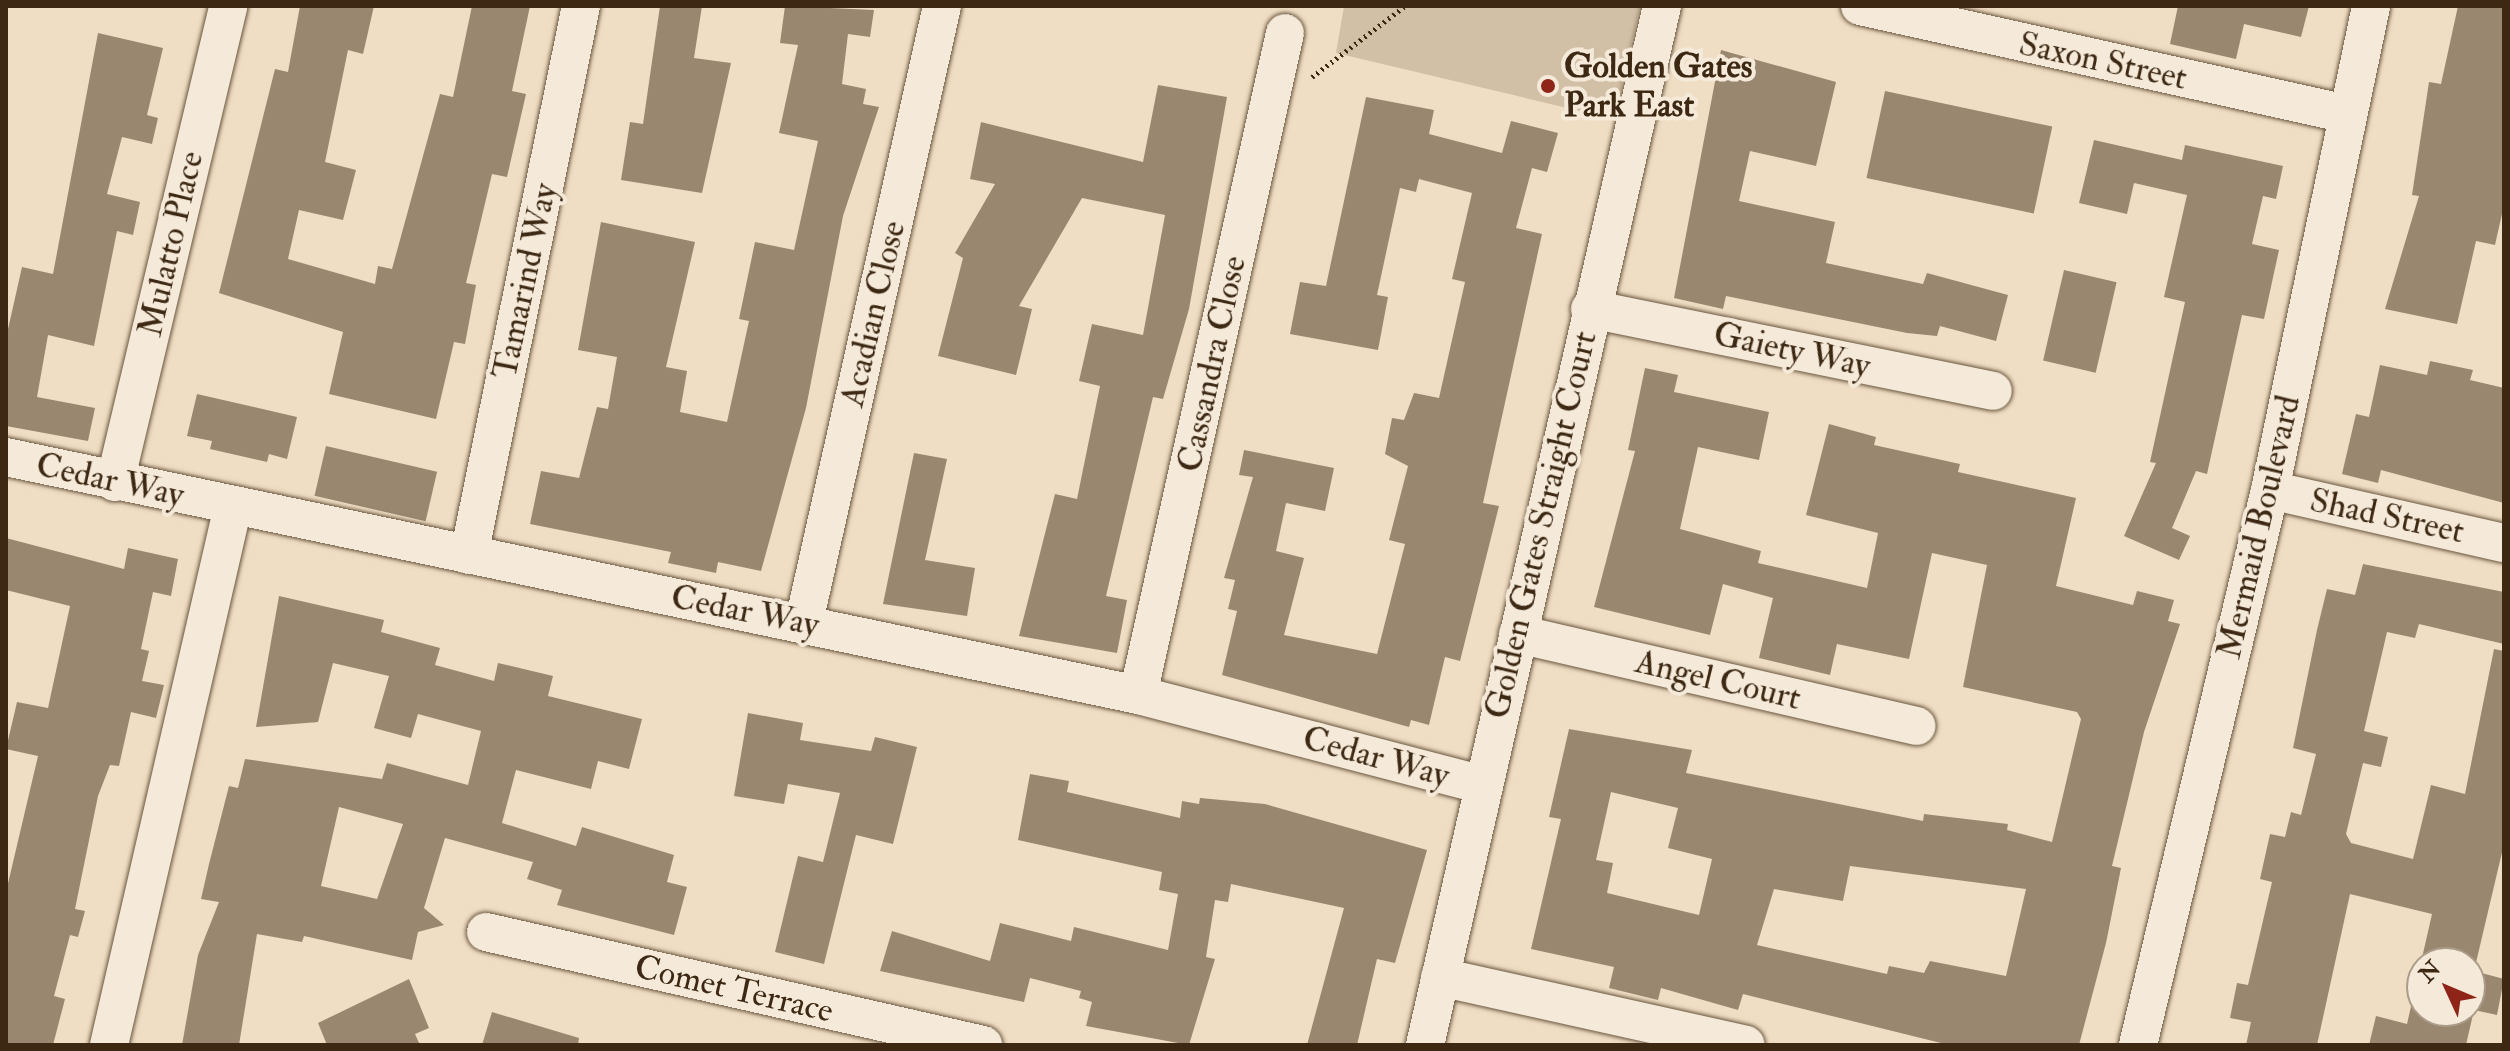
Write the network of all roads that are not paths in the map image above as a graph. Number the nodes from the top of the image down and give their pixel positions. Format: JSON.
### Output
{"nodes":[{"id":1,"x":228,"y":6,"type":"edge"},
{"id":2,"x":581,"y":6,"type":"edge"},
{"id":3,"x":942,"y":6,"type":"edge"},
{"id":4,"x":1662,"y":6,"type":"edge"},
{"id":5,"x":1860,"y":6,"type":"edge"},
{"id":6,"x":2371,"y":6,"type":"edge"},
{"id":7,"x":1285,"y":33,"type":"dead end"},
{"id":8,"x":2347,"y":114,"type":"junction"},
{"id":9,"x":1590,"y":309,"type":"junction"},
{"id":10,"x":1993,"y":391,"type":"dead end"},
{"id":11,"x":6,"y":457,"type":"edge"},
{"id":12,"x":115,"y":482,"type":"junction"},
{"id":13,"x":2270,"y":490,"type":"junction"},
{"id":14,"x":233,"y":506,"type":"junction"},
{"id":15,"x":2504,"y":543,"type":"edge"},
{"id":16,"x":469,"y":555,"type":"junction"},
{"id":17,"x":804,"y":622,"type":"junction"},
{"id":18,"x":1518,"y":634,"type":"junction"},
{"id":19,"x":1138,"y":695,"type":"junction"},
{"id":20,"x":1917,"y":726,"type":"dead end"},
{"id":21,"x":1479,"y":784,"type":"junction"},
{"id":22,"x":486,"y":932,"type":"dead end"},
{"id":23,"x":1440,"y":977,"type":"junction"},
{"id":24,"x":109,"y":1045,"type":"edge"},
{"id":25,"x":983,"y":1045,"type":"edge"},
{"id":26,"x":1425,"y":1045,"type":"edge"},
{"id":27,"x":1746,"y":1045,"type":"edge"},
{"id":28,"x":2138,"y":1045,"type":"edge"}],
"edges":[{"from":1,"to":12,"type":"street","name":"Mulatto Place"},
{"from":2,"to":16,"type":"street","name":"Tamarind Way"},
{"from":3,"to":17,"type":"street","name":"Acadian Close"},
{"from":4,"to":9,"type":"street","name":"Golden Gates Straight Court"},
{"from":5,"to":8,"type":"street","name":"Saxon Street"},
{"from":6,"to":8,"type":"street","name":"Mermaid Boulevard"},
{"from":7,"to":19,"type":"street","name":"Cassandra Close"},
{"from":8,"to":13,"type":"street","name":"Mermaid Boulevard"},
{"from":9,"to":10,"type":"street","name":"Gaiety Way"},
{"from":9,"to":18,"type":"street","name":"Golden Gates Straight Court"},
{"from":11,"to":12,"type":"street","name":"Cedar Way"},
{"from":12,"to":14,"type":"street","name":"Cedar Way"},
{"from":13,"to":15,"type":"street","name":"Shad Street"},
{"from":13,"to":28,"type":"street","name":"Mermaid Boulevard"},
{"from":14,"to":16,"type":"street","name":"Cedar Way"},
{"from":14,"to":24,"type":"street"},
{"from":16,"to":17,"type":"street","name":"Cedar Way"},
{"from":17,"to":19,"type":"street","name":"Cedar Way"},
{"from":18,"to":20,"type":"street","name":"Angel Court"},
{"from":18,"to":21,"type":"street","name":"Golden Gates Straight Court"},
{"from":19,"to":21,"type":"street","name":"Cedar Way"},
{"from":21,"to":23,"type":"street","name":"Golden Gates Straight Court"},
{"from":22,"to":25,"type":"street","name":"Comet Terrace"},
{"from":23,"to":26,"type":"street","name":"Golden Gates Straight Court"},
{"from":23,"to":27,"type":"street"}]}
